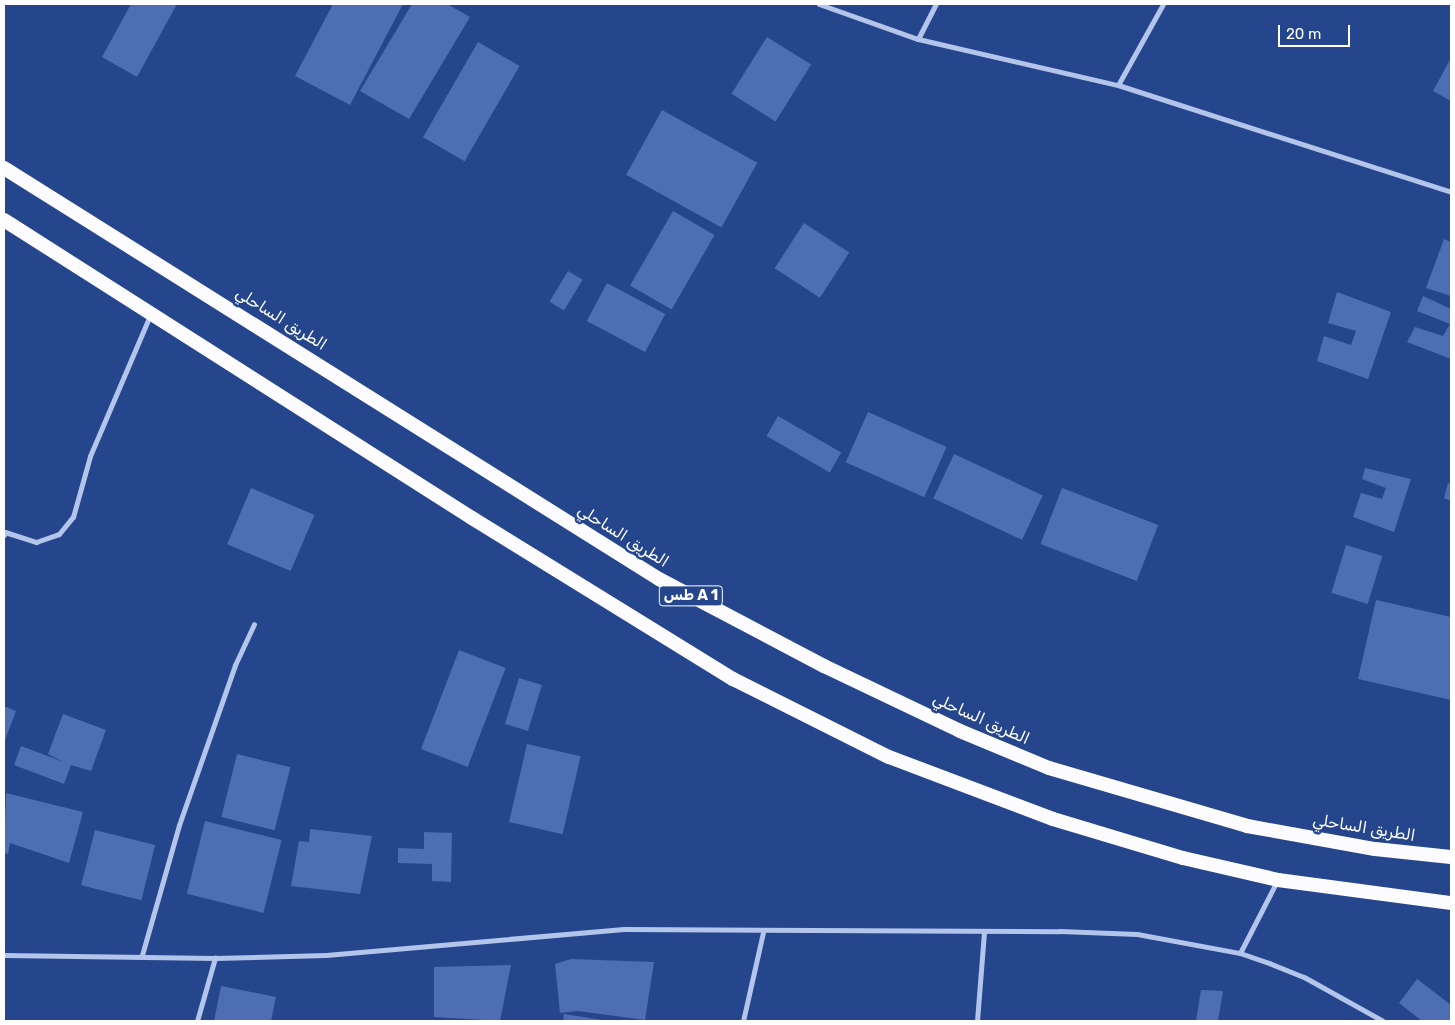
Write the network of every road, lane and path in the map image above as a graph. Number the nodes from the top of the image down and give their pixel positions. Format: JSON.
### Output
{"nodes":[{"id":1,"x":819,"y":4,"type":"edge"},
{"id":2,"x":936,"y":4,"type":"edge"},
{"id":3,"x":1163,"y":4,"type":"edge"},
{"id":4,"x":918,"y":39,"type":"junction"},
{"id":5,"x":1118,"y":85,"type":"junction"},
{"id":6,"x":4,"y":168,"type":"edge"},
{"id":7,"x":1451,"y":192,"type":"edge"},
{"id":8,"x":4,"y":220,"type":"edge"},
{"id":9,"x":152,"y":312,"type":"junction"},
{"id":10,"x":4,"y":533,"type":"edge"},
{"id":11,"x":254,"y":624,"type":"dead end"},
{"id":12,"x":1451,"y":857,"type":"edge"},
{"id":13,"x":1278,"y":880,"type":"junction"},
{"id":14,"x":1451,"y":903,"type":"edge"},
{"id":15,"x":763,"y":932,"type":"junction"},
{"id":16,"x":984,"y":932,"type":"junction"},
{"id":17,"x":1240,"y":953,"type":"junction"},
{"id":18,"x":4,"y":955,"type":"edge"},
{"id":19,"x":142,"y":955,"type":"junction"},
{"id":20,"x":215,"y":958,"type":"junction"},
{"id":21,"x":197,"y":1021,"type":"edge"},
{"id":22,"x":743,"y":1021,"type":"edge"},
{"id":23,"x":977,"y":1021,"type":"edge"},
{"id":24,"x":1382,"y":1021,"type":"edge"}],
"edges":[{"from":1,"to":4,"type":"street"},
{"from":2,"to":4,"type":"street"},
{"from":3,"to":5,"type":"street"},
{"from":4,"to":5,"type":"street"},
{"from":5,"to":7,"type":"street"},
{"from":6,"to":12,"type":"highway","name":"الطريق الساحلي","number":"طس A 1"},
{"from":8,"to":9,"type":"highway","number":"طس A 1"},
{"from":9,"to":10,"type":"street"},
{"from":9,"to":13,"type":"highway","number":"طس A 1"},
{"from":11,"to":19,"type":"street"},
{"from":13,"to":14,"type":"highway","number":"طس A 1"},
{"from":13,"to":17,"type":"street"},
{"from":15,"to":16,"type":"street"},
{"from":15,"to":20,"type":"street"},
{"from":15,"to":22,"type":"street"},
{"from":16,"to":17,"type":"street"},
{"from":16,"to":23,"type":"street"},
{"from":17,"to":24,"type":"street"},
{"from":18,"to":19,"type":"street"},
{"from":19,"to":20,"type":"street"},
{"from":20,"to":21,"type":"street"}]}
